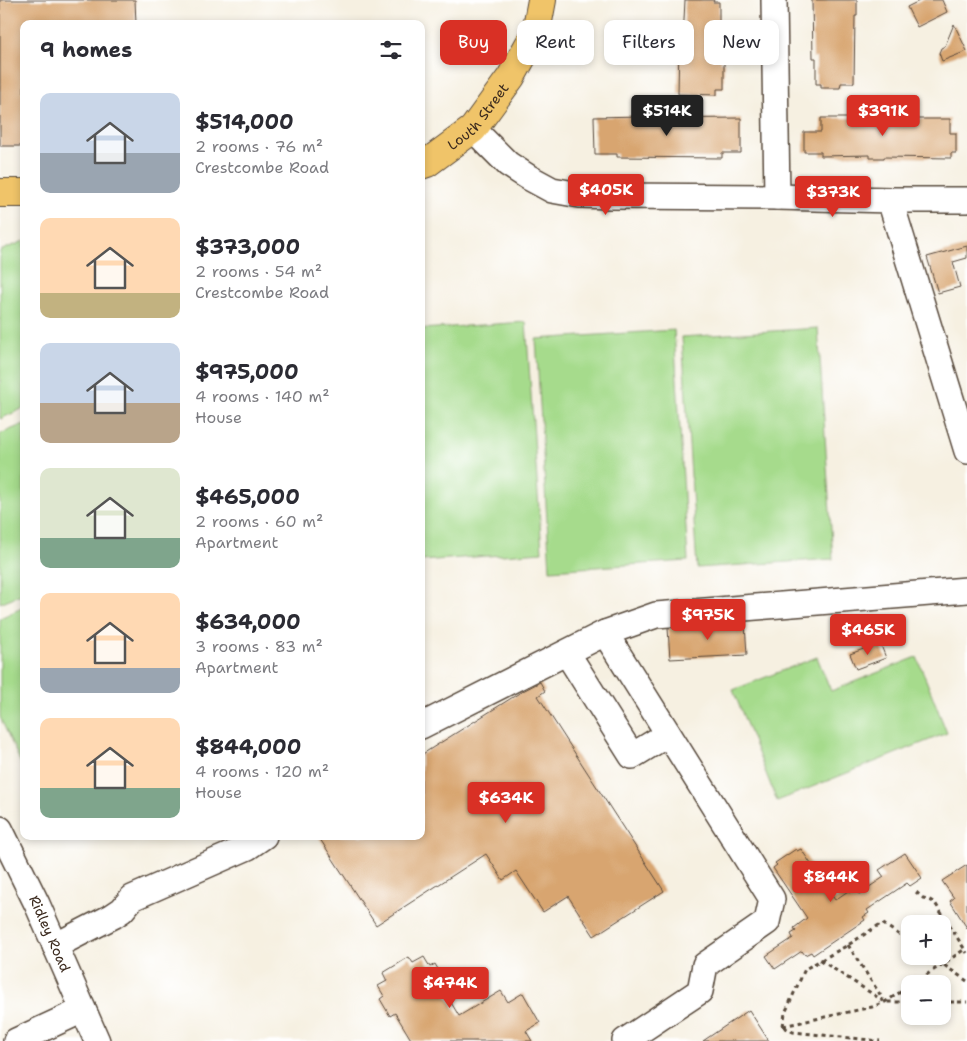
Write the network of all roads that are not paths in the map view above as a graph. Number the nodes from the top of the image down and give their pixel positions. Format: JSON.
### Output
{"nodes":[{"id":1,"x":542,"y":0,"type":"edge"},
{"id":2,"x":774,"y":0,"type":"edge"},
{"id":3,"x":472,"y":129,"type":"junction"},
{"id":4,"x":425,"y":164,"type":"edge"},
{"id":5,"x":0,"y":193,"type":"edge"},
{"id":6,"x":20,"y":193,"type":"edge"},
{"id":7,"x":776,"y":197,"type":"junction"},
{"id":8,"x":890,"y":200,"type":"junction"},
{"id":9,"x":967,"y":200,"type":"edge"},
{"id":10,"x":967,"y":451,"type":"edge"},
{"id":11,"x":967,"y":590,"type":"edge"},
{"id":12,"x":605,"y":633,"type":"junction"},
{"id":13,"x":567,"y":653,"type":"junction"},
{"id":14,"x":425,"y":724,"type":"edge"},
{"id":15,"x":668,"y":734,"type":"junction"},
{"id":16,"x":0,"y":829,"type":"edge"},
{"id":17,"x":259,"y":840,"type":"edge"},
{"id":18,"x":55,"y":946,"type":"junction"},
{"id":19,"x":83,"y":1010,"type":"junction"},
{"id":20,"x":16,"y":1041,"type":"edge"},
{"id":21,"x":97,"y":1041,"type":"edge"},
{"id":22,"x":625,"y":1041,"type":"edge"}],
"edges":[{"from":1,"to":3,"type":"main road","name":"Louth Street"},
{"from":2,"to":7,"type":"street"},
{"from":3,"to":4,"type":"main road","name":"Louth Street"},
{"from":3,"to":7,"type":"street"},
{"from":5,"to":6,"type":"main road"},
{"from":7,"to":8,"type":"street"},
{"from":8,"to":9,"type":"street"},
{"from":8,"to":10,"type":"street"},
{"from":11,"to":12,"type":"street"},
{"from":12,"to":13,"type":"street"},
{"from":12,"to":15,"type":"street"},
{"from":13,"to":14,"type":"street"},
{"from":13,"to":15,"type":"street"},
{"from":15,"to":22,"type":"street"},
{"from":16,"to":18,"type":"street","name":"Ridley Road"},
{"from":17,"to":18,"type":"street"},
{"from":18,"to":19,"type":"street","name":"Ridley Road"},
{"from":19,"to":20,"type":"street"},
{"from":19,"to":21,"type":"street","name":"Ridley Road"}]}
